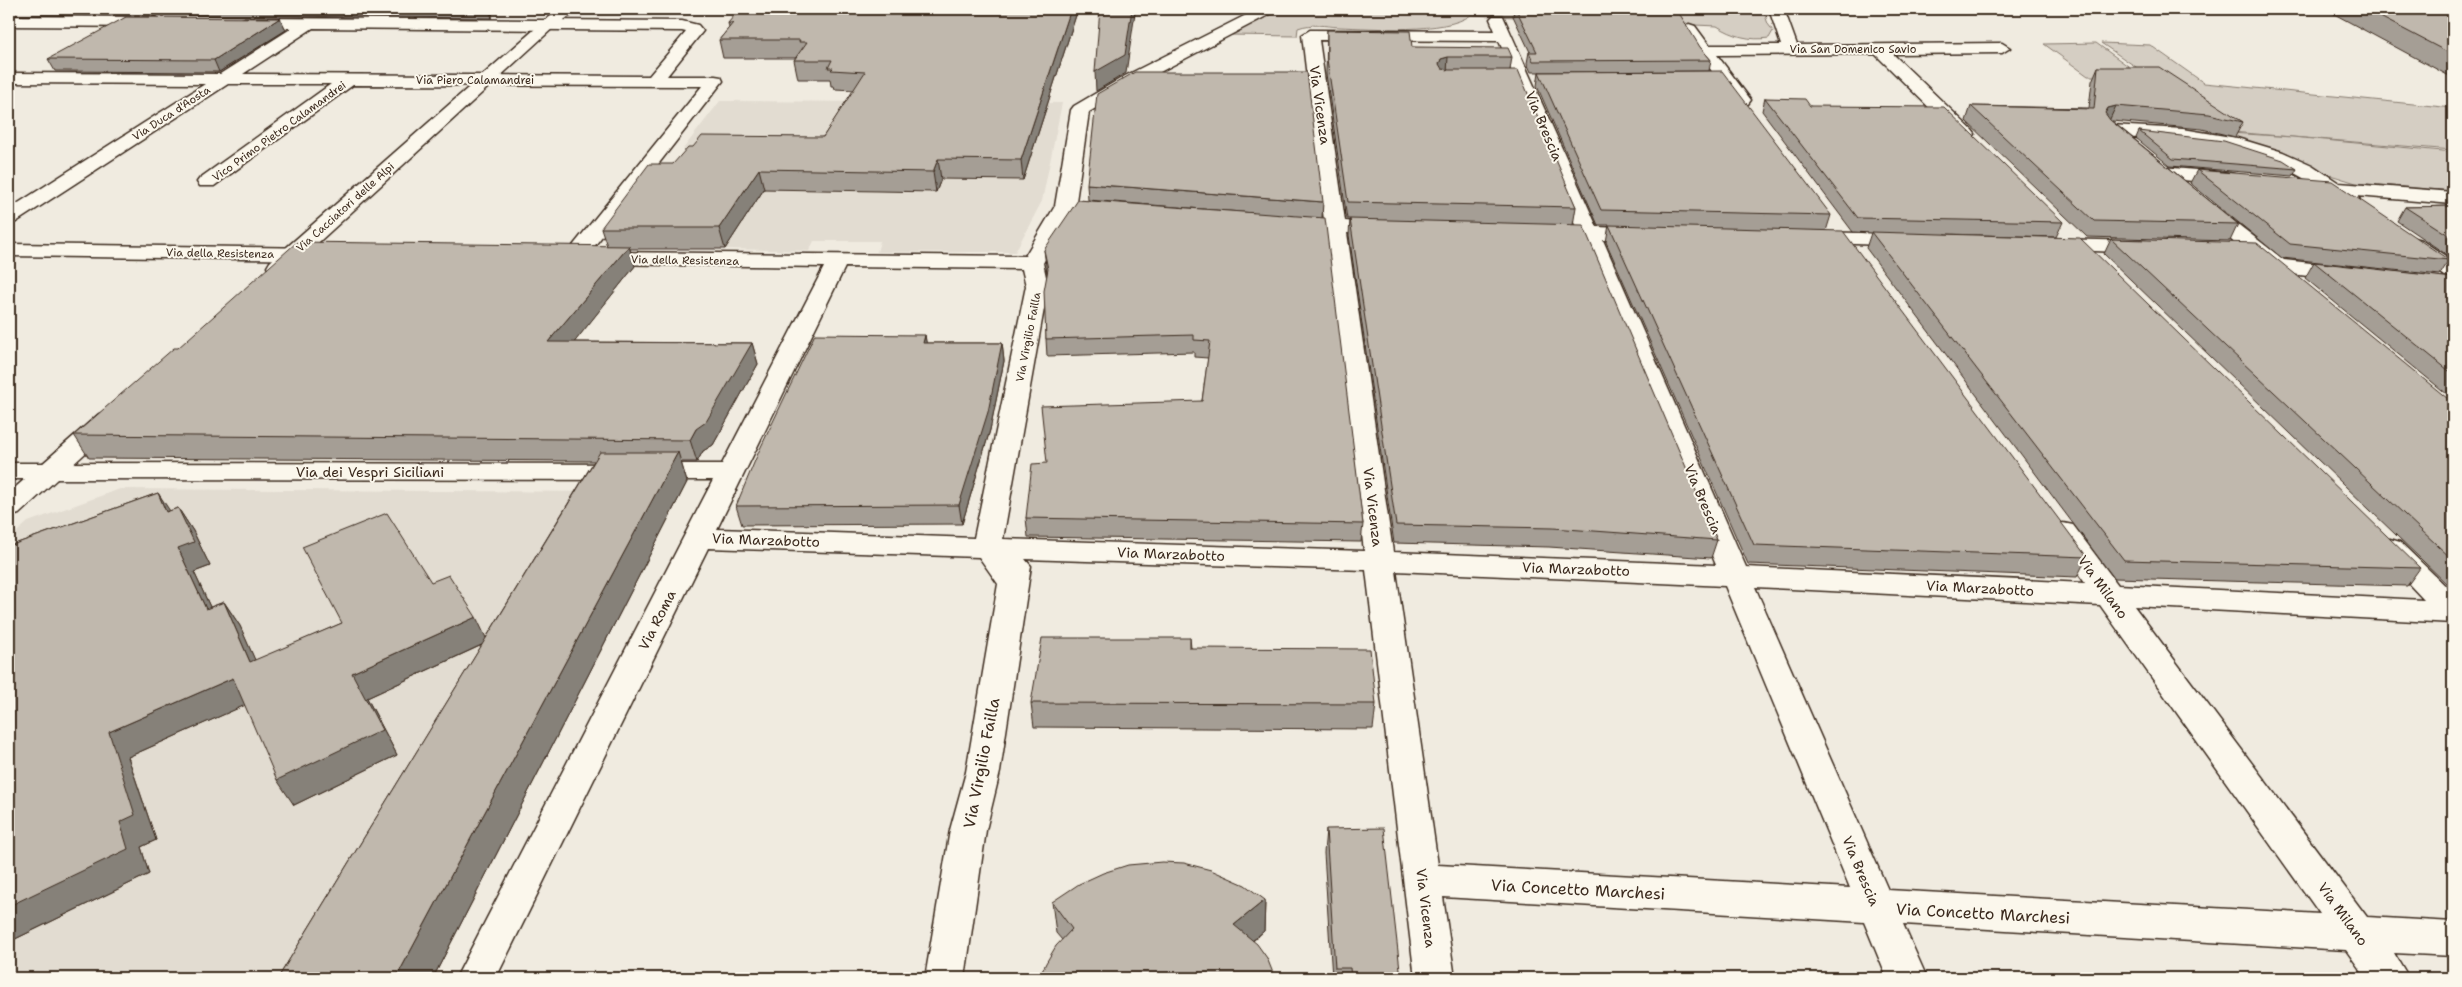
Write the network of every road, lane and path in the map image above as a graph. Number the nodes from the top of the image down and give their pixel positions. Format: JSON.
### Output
{"nodes":[{"id":1,"x":155,"y":9,"type":"edge"},
{"id":2,"x":332,"y":9,"type":"edge"},
{"id":3,"x":571,"y":9,"type":"edge"},
{"id":4,"x":1269,"y":9,"type":"edge"},
{"id":5,"x":1776,"y":9,"type":"edge"},
{"id":6,"x":1498,"y":19,"type":"dead end"},
{"id":7,"x":9,"y":21,"type":"edge"},
{"id":8,"x":129,"y":22,"type":"junction"},
{"id":9,"x":167,"y":22,"type":"edge"},
{"id":10,"x":234,"y":23,"type":"edge"},
{"id":11,"x":310,"y":23,"type":"junction"},
{"id":12,"x":549,"y":24,"type":"junction"},
{"id":13,"x":103,"y":36,"type":"edge"},
{"id":14,"x":1505,"y":36,"type":"junction"},
{"id":15,"x":2002,"y":48,"type":"dead end"},
{"id":16,"x":1790,"y":49,"type":"junction"},
{"id":17,"x":1879,"y":49,"type":"junction"},
{"id":18,"x":52,"y":64,"type":"edge"},
{"id":19,"x":17,"y":78,"type":"edge"},
{"id":20,"x":224,"y":79,"type":"junction"},
{"id":21,"x":350,"y":79,"type":"junction"},
{"id":22,"x":488,"y":80,"type":"junction"},
{"id":23,"x":1131,"y":80,"type":"junction"},
{"id":24,"x":1170,"y":80,"type":"edge"},
{"id":25,"x":1296,"y":80,"type":"edge"},
{"id":26,"x":1316,"y":80,"type":"junction"},
{"id":27,"x":654,"y":81,"type":"junction"},
{"id":28,"x":9,"y":87,"type":"edge"},
{"id":29,"x":1756,"y":118,"type":"edge"},
{"id":30,"x":2133,"y":149,"type":"edge"},
{"id":31,"x":1983,"y":151,"type":"edge"},
{"id":32,"x":2247,"y":180,"type":"edge"},
{"id":33,"x":207,"y":182,"type":"dead end"},
{"id":34,"x":2294,"y":185,"type":"edge"},
{"id":35,"x":2332,"y":188,"type":"junction"},
{"id":36,"x":2453,"y":198,"type":"edge"},
{"id":37,"x":1065,"y":206,"type":"junction"},
{"id":38,"x":2364,"y":210,"type":"edge"},
{"id":39,"x":1133,"y":212,"type":"edge"},
{"id":40,"x":1827,"y":214,"type":"edge"},
{"id":41,"x":9,"y":218,"type":"edge"},
{"id":42,"x":1269,"y":222,"type":"edge"},
{"id":43,"x":2059,"y":226,"type":"edge"},
{"id":44,"x":1337,"y":227,"type":"junction"},
{"id":45,"x":1405,"y":229,"type":"edge"},
{"id":46,"x":1531,"y":232,"type":"edge"},
{"id":47,"x":2397,"y":232,"type":"edge"},
{"id":48,"x":1589,"y":234,"type":"junction"},
{"id":49,"x":1668,"y":235,"type":"edge"},
{"id":50,"x":1796,"y":238,"type":"edge"},
{"id":51,"x":1845,"y":238,"type":"junction"},
{"id":52,"x":1923,"y":241,"type":"edge"},
{"id":53,"x":2031,"y":244,"type":"edge"},
{"id":54,"x":2080,"y":246,"type":"junction"},
{"id":55,"x":2168,"y":248,"type":"edge"},
{"id":56,"x":2226,"y":249,"type":"edge"},
{"id":57,"x":9,"y":250,"type":"edge"},
{"id":58,"x":2255,"y":250,"type":"junction"},
{"id":59,"x":293,"y":254,"type":"junction"},
{"id":60,"x":341,"y":254,"type":"edge"},
{"id":61,"x":565,"y":258,"type":"joint"},
{"id":62,"x":837,"y":262,"type":"junction"},
{"id":63,"x":1863,"y":262,"type":"edge"},
{"id":64,"x":1032,"y":263,"type":"junction"},
{"id":65,"x":2276,"y":266,"type":"junction"},
{"id":66,"x":2101,"y":267,"type":"edge"},
{"id":67,"x":2453,"y":271,"type":"edge"},
{"id":68,"x":2365,"y":276,"type":"edge"},
{"id":69,"x":263,"y":280,"type":"edge"},
{"id":70,"x":2306,"y":290,"type":"edge"},
{"id":71,"x":123,"y":406,"type":"edge"},
{"id":72,"x":9,"y":471,"type":"edge"},
{"id":73,"x":49,"y":472,"type":"junction"},
{"id":74,"x":731,"y":472,"type":"junction"},
{"id":75,"x":9,"y":508,"type":"edge"},
{"id":76,"x":2050,"y":516,"type":"edge"},
{"id":77,"x":2376,"y":535,"type":"edge"},
{"id":78,"x":698,"y":538,"type":"junction"},
{"id":79,"x":1003,"y":548,"type":"junction"},
{"id":80,"x":1380,"y":561,"type":"junction"},
{"id":81,"x":1735,"y":576,"type":"junction"},
{"id":82,"x":2109,"y":595,"type":"junction"},
{"id":83,"x":2453,"y":611,"type":"edge"},
{"id":84,"x":1422,"y":880,"type":"junction"},
{"id":85,"x":1877,"y":907,"type":"junction"},
{"id":86,"x":2356,"y":932,"type":"junction"},
{"id":87,"x":2453,"y":939,"type":"edge"},
{"id":88,"x":476,"y":978,"type":"edge"},
{"id":89,"x":945,"y":978,"type":"edge"},
{"id":90,"x":1435,"y":978,"type":"edge"},
{"id":91,"x":1907,"y":978,"type":"edge"},
{"id":92,"x":2389,"y":978,"type":"edge"}],
"edges":[{"from":1,"to":8,"type":"street"},
{"from":2,"to":11,"type":"street","name":"Via Duca d'Aosta"},
{"from":3,"to":12,"type":"street","name":"Via Cacciatori delle Alpi"},
{"from":4,"to":23,"type":"street"},
{"from":5,"to":16,"type":"street"},
{"from":6,"to":14,"type":"street","name":"Via Brescia"},
{"from":7,"to":8,"type":"street"},
{"from":8,"to":9,"type":"street"},
{"from":8,"to":13,"type":"street"},
{"from":10,"to":11,"type":"street"},
{"from":11,"to":12,"type":"street"},
{"from":11,"to":20,"type":"street","name":"Via Duca d'Aosta"},
{"from":12,"to":22,"type":"street","name":"Via Cacciatori delle Alpi"},
{"from":12,"to":27,"type":"street"},
{"from":14,"to":26,"type":"street","name":"Via Vicenza"},
{"from":14,"to":48,"type":"street","name":"Via Brescia"},
{"from":15,"to":17,"type":"street","name":"Via San Domenico Savio"},
{"from":16,"to":17,"type":"street","name":"Via San Domenico Savio"},
{"from":16,"to":29,"type":"street","name":"Via San Domenico Savio"},
{"from":17,"to":31,"type":"street"},
{"from":18,"to":19,"type":"street"},
{"from":19,"to":20,"type":"street","name":"Via Piero Calamandrei"},
{"from":19,"to":28,"type":"street"},
{"from":20,"to":21,"type":"street","name":"Via Piero Calamandrei"},
{"from":20,"to":41,"type":"street","name":"Via Duca d'Aosta"},
{"from":21,"to":22,"type":"street","name":"Via Piero Calamandrei"},
{"from":21,"to":33,"type":"street","name":"Vico Primo Pietro Calamandrei"},
{"from":22,"to":27,"type":"street","name":"Via Piero Calamandrei"},
{"from":22,"to":59,"type":"street","name":"Via Cacciatori delle Alpi"},
{"from":23,"to":24,"type":"street"},
{"from":23,"to":37,"type":"street"},
{"from":25,"to":26,"type":"street"},
{"from":26,"to":44,"type":"street","name":"Via Vicenza"},
{"from":27,"to":61,"type":"street","name":"Via Piero Calamandrei"},
{"from":30,"to":35,"type":"street"},
{"from":32,"to":58,"type":"street"},
{"from":34,"to":35,"type":"street"},
{"from":35,"to":36,"type":"street"},
{"from":35,"to":38,"type":"street"},
{"from":37,"to":39,"type":"street"},
{"from":37,"to":64,"type":"street"},
{"from":40,"to":51,"type":"street"},
{"from":42,"to":44,"type":"street"},
{"from":43,"to":54,"type":"street"},
{"from":44,"to":45,"type":"street"},
{"from":44,"to":80,"type":"street","name":"Via Vicenza"},
{"from":46,"to":48,"type":"street"},
{"from":47,"to":67,"type":"street"},
{"from":48,"to":49,"type":"street"},
{"from":48,"to":81,"type":"street","name":"Via Brescia"},
{"from":50,"to":51,"type":"street"},
{"from":51,"to":52,"type":"street"},
{"from":51,"to":63,"type":"street"},
{"from":53,"to":54,"type":"street"},
{"from":54,"to":55,"type":"street"},
{"from":54,"to":66,"type":"street"},
{"from":56,"to":58,"type":"street"},
{"from":57,"to":59,"type":"street","name":"Via della Resistenza"},
{"from":58,"to":65,"type":"street"},
{"from":59,"to":60,"type":"street","name":"Via della Resistenza"},
{"from":59,"to":69,"type":"street","name":"Via Cacciatori delle Alpi"},
{"from":61,"to":62,"type":"street","name":"Via della Resistenza"},
{"from":62,"to":64,"type":"street","name":"Via della Resistenza"},
{"from":62,"to":74,"type":"street","name":"Via Roma"},
{"from":64,"to":79,"type":"street","name":"Via Virgilio Failla"},
{"from":65,"to":68,"type":"street"},
{"from":65,"to":70,"type":"street"},
{"from":71,"to":73,"type":"street"},
{"from":72,"to":73,"type":"street","name":"Via dei Vespri Siciliani"},
{"from":73,"to":74,"type":"street","name":"Via dei Vespri Siciliani"},
{"from":73,"to":75,"type":"street"},
{"from":74,"to":78,"type":"street","name":"Via Roma"},
{"from":76,"to":82,"type":"street","name":"Via Milano"},
{"from":77,"to":83,"type":"street"},
{"from":78,"to":79,"type":"street","name":"Via Marzabotto"},
{"from":78,"to":88,"type":"street","name":"Via Roma"},
{"from":79,"to":80,"type":"street","name":"Via Marzabotto"},
{"from":79,"to":89,"type":"street","name":"Via Virgilio Failla"},
{"from":80,"to":81,"type":"street","name":"Via Marzabotto"},
{"from":80,"to":84,"type":"street","name":"Via Vicenza"},
{"from":81,"to":82,"type":"street","name":"Via Marzabotto"},
{"from":81,"to":85,"type":"street","name":"Via Brescia"},
{"from":82,"to":83,"type":"street","name":"Via Marzabotto"},
{"from":82,"to":86,"type":"street","name":"Via Milano"},
{"from":84,"to":85,"type":"street","name":"Via Concetto Marchesi"},
{"from":84,"to":90,"type":"street","name":"Via Vicenza"},
{"from":85,"to":86,"type":"street","name":"Via Concetto Marchesi"},
{"from":85,"to":91,"type":"street","name":"Via Brescia"},
{"from":86,"to":87,"type":"street","name":"Via Concetto Marchesi"},
{"from":86,"to":92,"type":"street","name":"Via Milano"}]}
